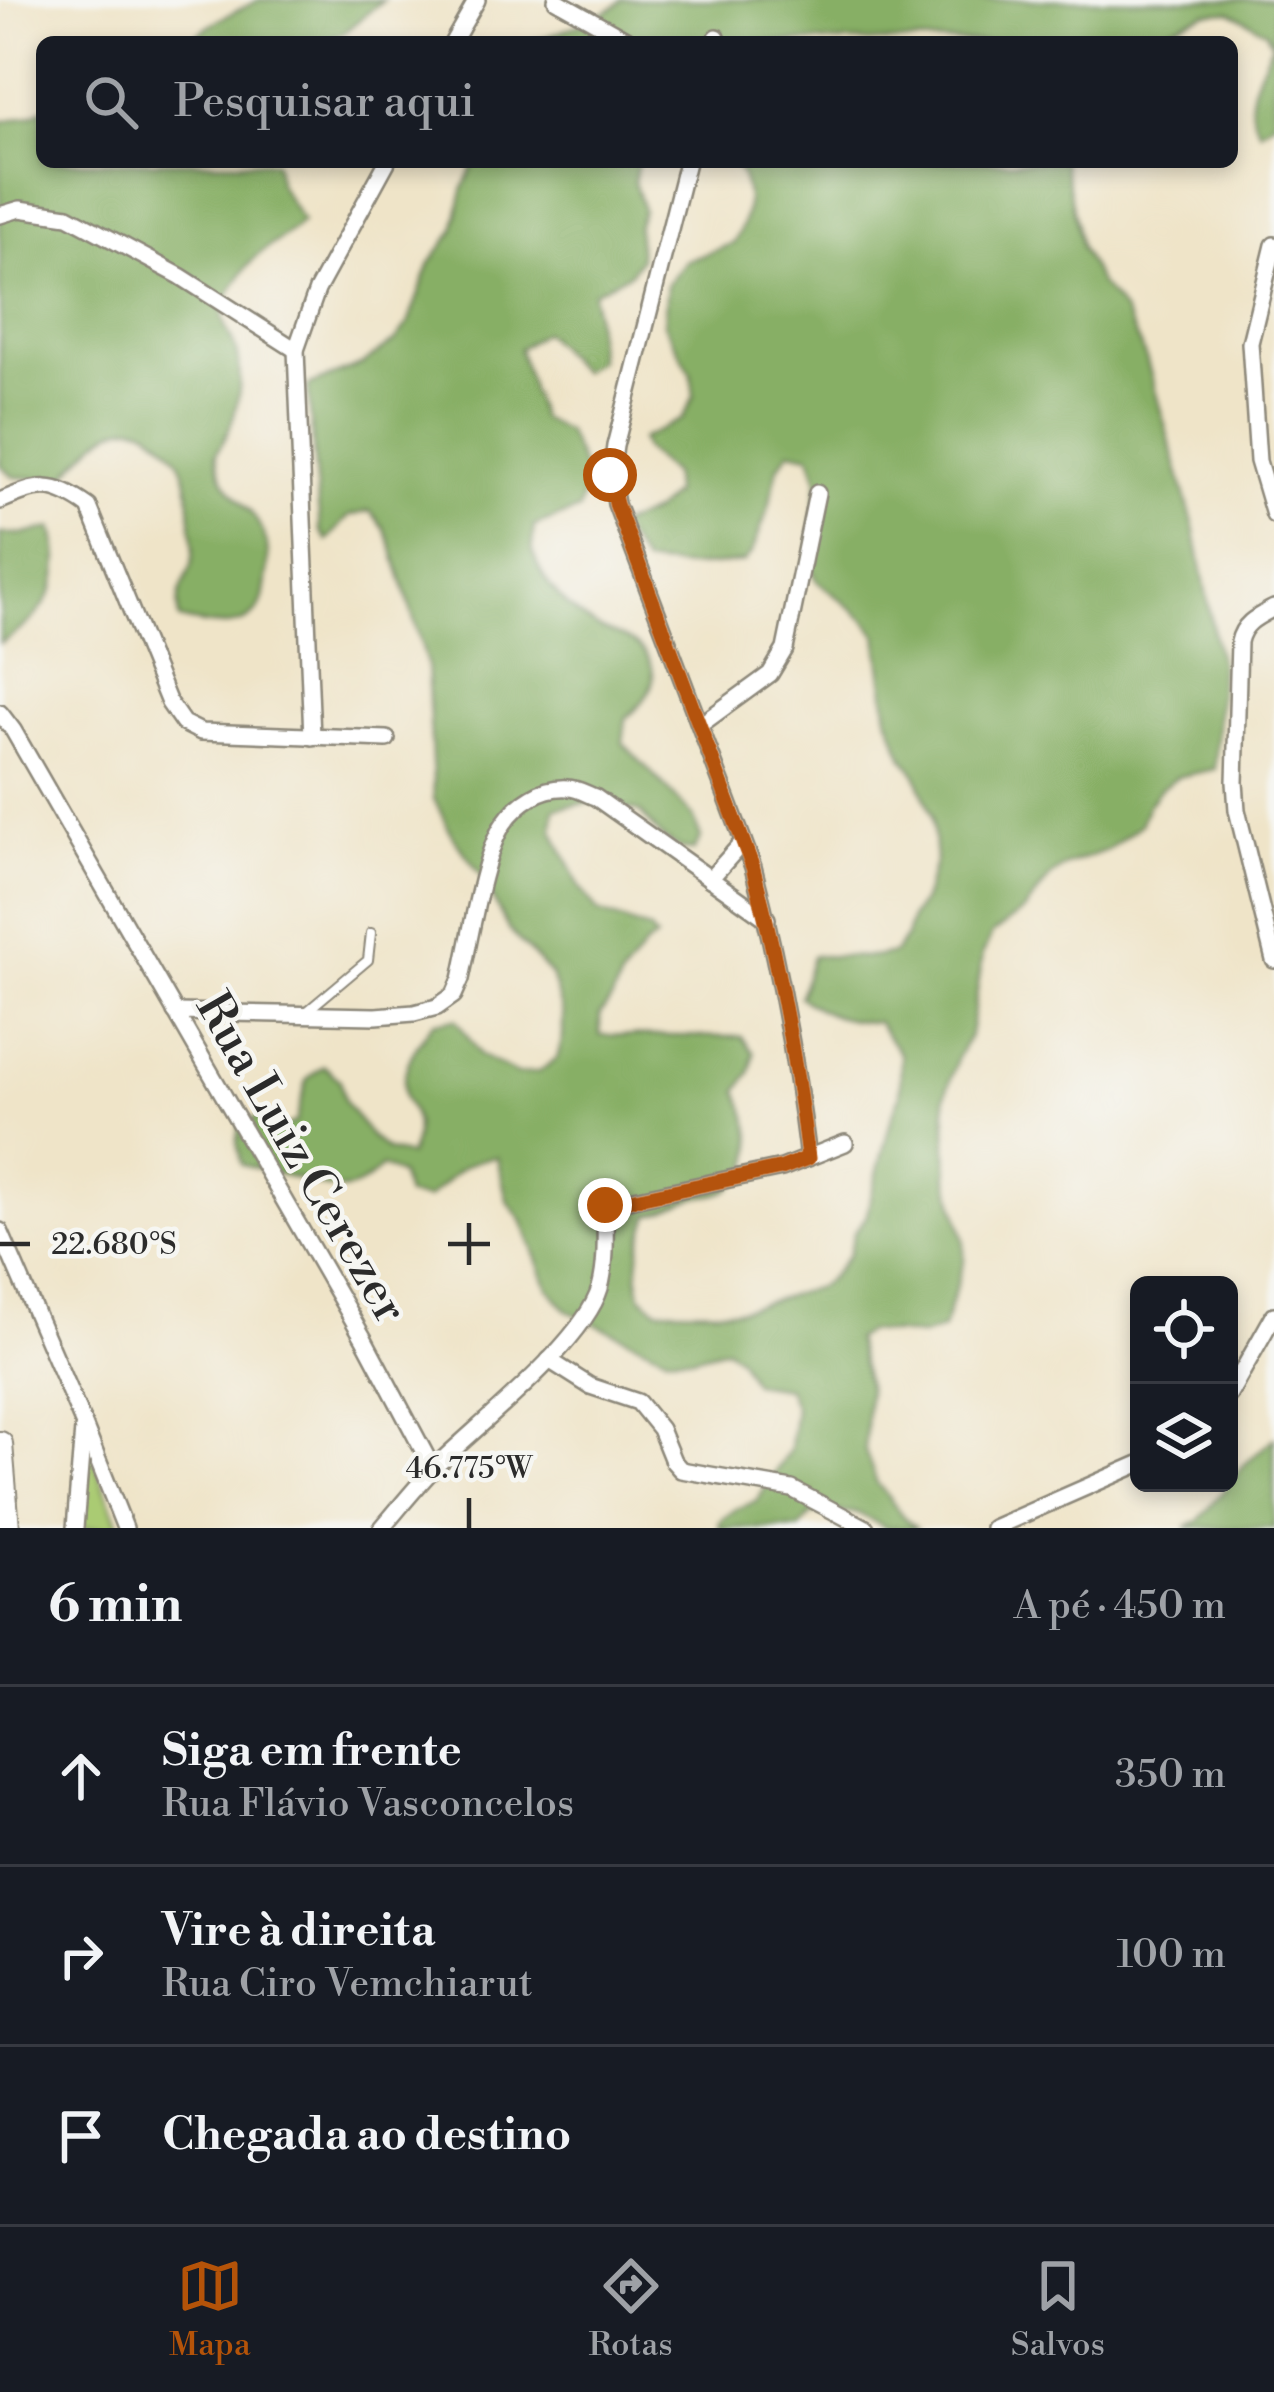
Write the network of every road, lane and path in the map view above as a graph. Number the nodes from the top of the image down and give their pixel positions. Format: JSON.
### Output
{"nodes":[{"id":1,"x":477,"y":0,"type":"edge"},
{"id":2,"x":556,"y":0,"type":"edge"},
{"id":3,"x":456,"y":36,"type":"edge"},
{"id":4,"x":620,"y":36,"type":"edge"},
{"id":5,"x":384,"y":168,"type":"edge"},
{"id":6,"x":685,"y":168,"type":"edge"},
{"id":7,"x":0,"y":215,"type":"edge"},
{"id":8,"x":1274,"y":245,"type":"edge"},
{"id":9,"x":296,"y":350,"type":"junction"},
{"id":10,"x":817,"y":493,"type":"dead end"},
{"id":11,"x":0,"y":501,"type":"edge"},
{"id":12,"x":1274,"y":515,"type":"edge"},
{"id":13,"x":1274,"y":608,"type":"edge"},
{"id":14,"x":0,"y":713,"type":"edge"},
{"id":15,"x":700,"y":724,"type":"junction"},
{"id":16,"x":313,"y":737,"type":"junction"},
{"id":17,"x":387,"y":739,"type":"dead end"},
{"id":18,"x":743,"y":842,"type":"junction"},
{"id":19,"x":710,"y":879,"type":"junction"},
{"id":20,"x":766,"y":920,"type":"junction"},
{"id":21,"x":371,"y":933,"type":"dead end"},
{"id":22,"x":1274,"y":960,"type":"edge"},
{"id":23,"x":175,"y":1012,"type":"junction"},
{"id":24,"x":304,"y":1013,"type":"junction"},
{"id":25,"x":845,"y":1143,"type":"dead end"},
{"id":26,"x":808,"y":1158,"type":"junction"},
{"id":27,"x":0,"y":1232,"type":"edge"},
{"id":28,"x":1274,"y":1315,"type":"edge"},
{"id":29,"x":549,"y":1360,"type":"junction"},
{"id":30,"x":1235,"y":1384,"type":"edge"},
{"id":31,"x":84,"y":1425,"type":"junction"},
{"id":32,"x":0,"y":1444,"type":"edge"},
{"id":33,"x":434,"y":1468,"type":"junction"},
{"id":34,"x":1130,"y":1469,"type":"edge"},
{"id":35,"x":7,"y":1528,"type":"edge"},
{"id":36,"x":75,"y":1528,"type":"edge"},
{"id":37,"x":124,"y":1528,"type":"edge"},
{"id":38,"x":382,"y":1528,"type":"edge"},
{"id":39,"x":866,"y":1528,"type":"edge"},
{"id":40,"x":993,"y":1528,"type":"edge"}],
"edges":[{"from":1,"to":3,"type":"street"},
{"from":2,"to":4,"type":"street"},
{"from":5,"to":9,"type":"street"},
{"from":6,"to":15,"type":"street"},
{"from":7,"to":9,"type":"street"},
{"from":8,"to":12,"type":"street"},
{"from":9,"to":16,"type":"street"},
{"from":10,"to":15,"type":"street"},
{"from":11,"to":16,"type":"street"},
{"from":13,"to":22,"type":"street"},
{"from":14,"to":23,"type":"street","name":"Rua Luiz Cerezer"},
{"from":15,"to":18,"type":"street"},
{"from":16,"to":17,"type":"street"},
{"from":18,"to":19,"type":"street"},
{"from":18,"to":20,"type":"street"},
{"from":19,"to":20,"type":"street"},
{"from":19,"to":24,"type":"street"},
{"from":20,"to":26,"type":"street"},
{"from":21,"to":24,"type":"lane"},
{"from":23,"to":24,"type":"street"},
{"from":23,"to":33,"type":"street","name":"Rua Luiz Cerezer"},
{"from":25,"to":26,"type":"street"},
{"from":26,"to":29,"type":"street"},
{"from":27,"to":31,"type":"street"},
{"from":28,"to":30,"type":"street"},
{"from":29,"to":33,"type":"street"},
{"from":29,"to":39,"type":"street"},
{"from":31,"to":36,"type":"street"},
{"from":31,"to":37,"type":"street"},
{"from":32,"to":35,"type":"main road"},
{"from":33,"to":38,"type":"street"},
{"from":34,"to":40,"type":"street"}]}
